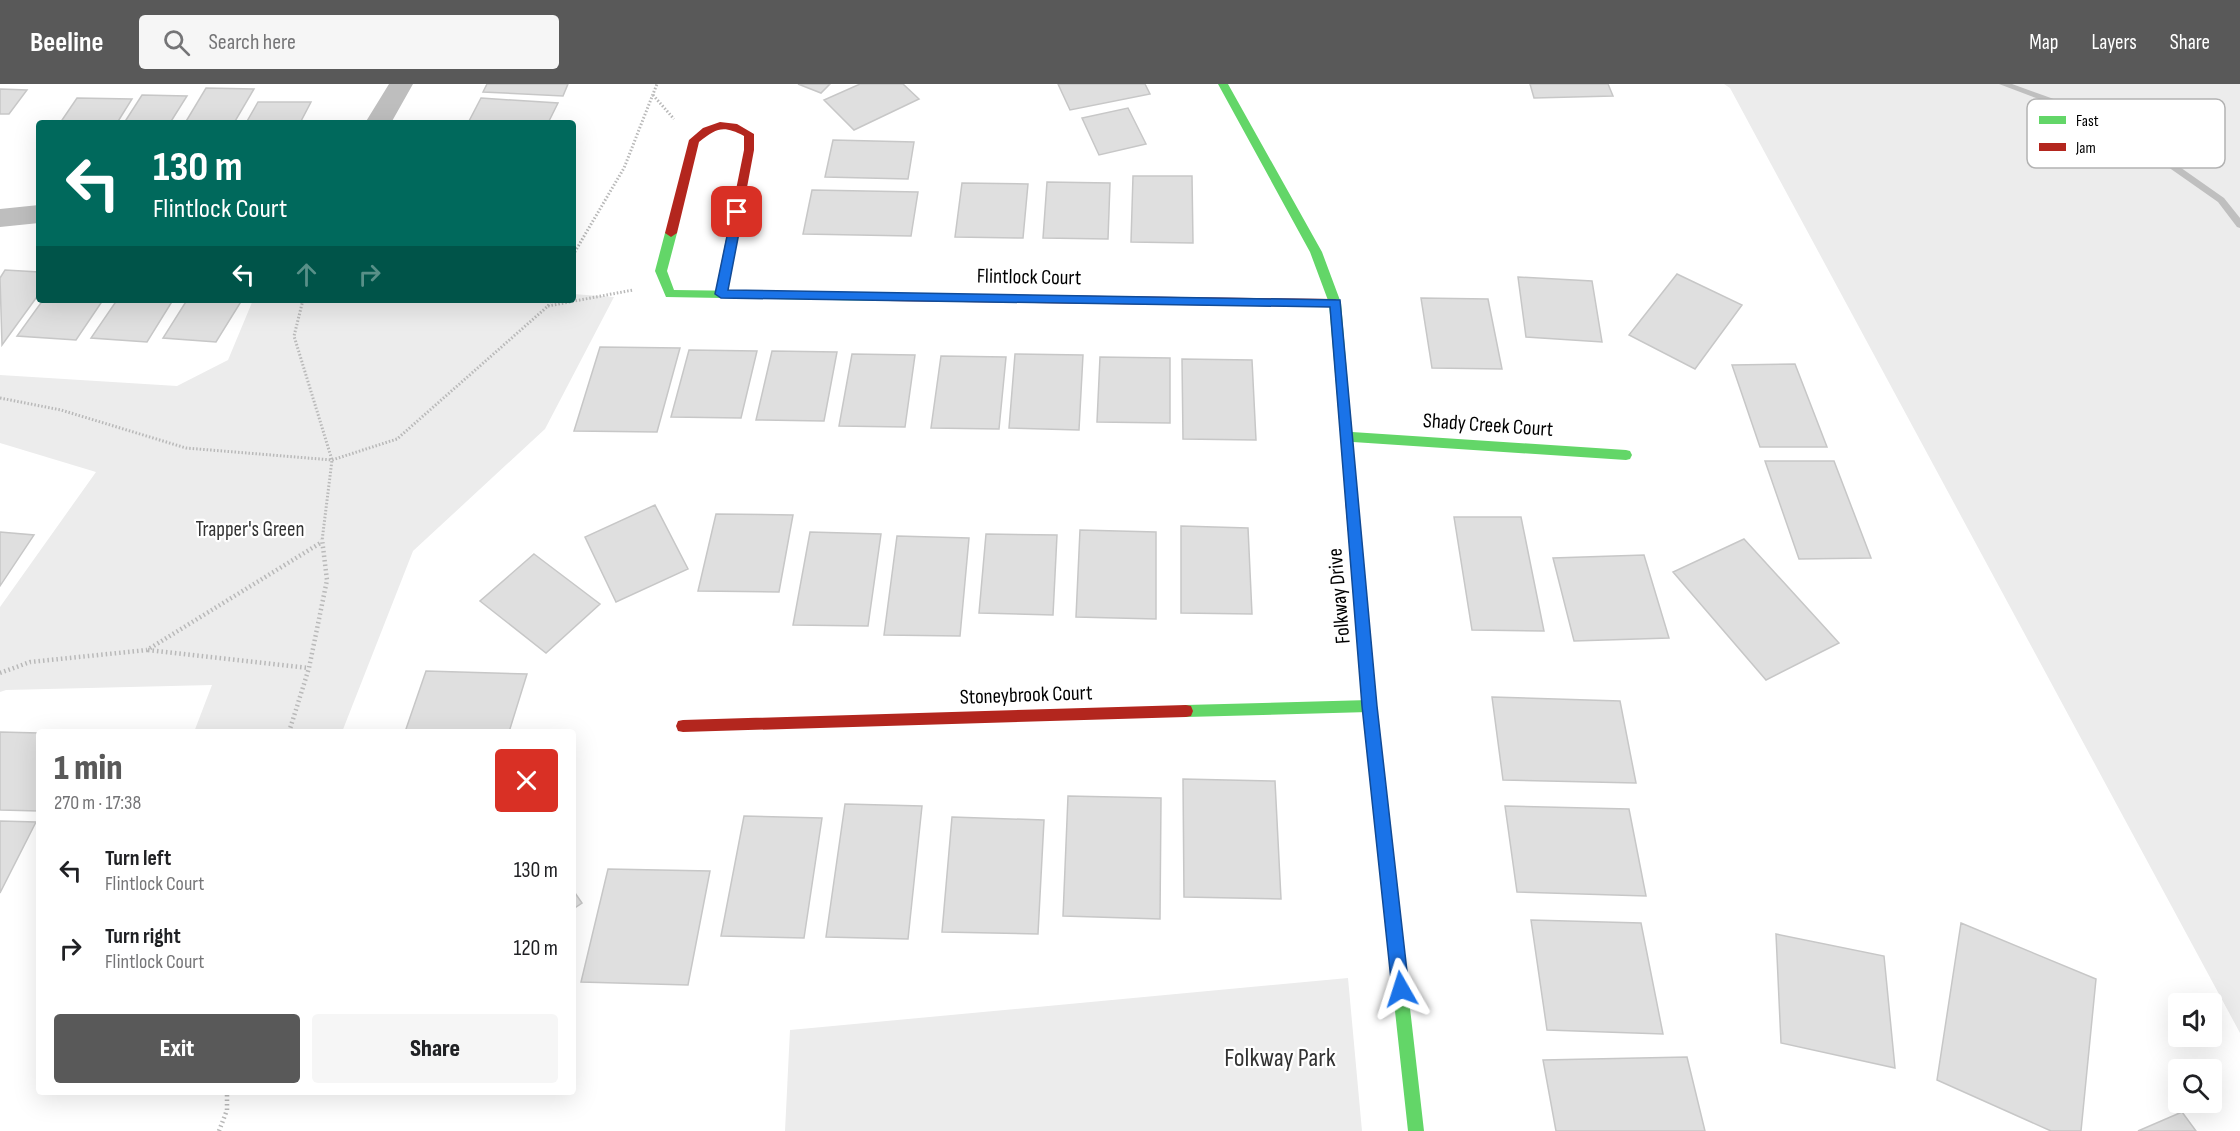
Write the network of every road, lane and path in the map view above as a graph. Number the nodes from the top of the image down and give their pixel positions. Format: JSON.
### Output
{"nodes":[{"id":1,"x":401,"y":84,"type":"edge"},
{"id":2,"x":657,"y":84,"type":"edge"},
{"id":3,"x":1223,"y":84,"type":"edge"},
{"id":4,"x":380,"y":120,"type":"edge"},
{"id":5,"x":36,"y":214,"type":"edge"},
{"id":6,"x":0,"y":218,"type":"edge"},
{"id":7,"x":576,"y":250,"type":"edge"},
{"id":8,"x":666,"y":284,"type":"junction"},
{"id":9,"x":721,"y":294,"type":"junction"},
{"id":10,"x":576,"y":301,"type":"edge"},
{"id":11,"x":302,"y":303,"type":"edge"},
{"id":12,"x":549,"y":303,"type":"edge"},
{"id":13,"x":564,"y":303,"type":"edge"},
{"id":14,"x":1335,"y":303,"type":"junction"},
{"id":15,"x":548,"y":306,"type":"junction"},
{"id":16,"x":0,"y":398,"type":"edge"},
{"id":17,"x":1347,"y":437,"type":"junction"},
{"id":18,"x":1626,"y":455,"type":"dead end"},
{"id":19,"x":332,"y":460,"type":"junction"},
{"id":20,"x":322,"y":542,"type":"junction"},
{"id":21,"x":147,"y":650,"type":"junction"},
{"id":22,"x":309,"y":668,"type":"junction"},
{"id":23,"x":0,"y":673,"type":"edge"},
{"id":24,"x":1369,"y":706,"type":"junction"},
{"id":25,"x":683,"y":726,"type":"dead end"},
{"id":26,"x":290,"y":729,"type":"edge"},
{"id":27,"x":227,"y":1095,"type":"edge"},
{"id":28,"x":219,"y":1131,"type":"edge"},
{"id":29,"x":1416,"y":1131,"type":"edge"}],
"edges":[{"from":1,"to":4,"type":"street"},
{"from":2,"to":7,"type":"path"},
{"from":3,"to":14,"type":"street","name":"Folkway Drive"},
{"from":5,"to":6,"type":"street"},
{"from":8,"to":9,"type":"street","name":"Flintlock Court"},
{"from":8,"to":9,"type":"street"},
{"from":8,"to":10,"type":"path"},
{"from":9,"to":14,"type":"street","name":"Flintlock Court"},
{"from":11,"to":19,"type":"path"},
{"from":12,"to":15,"type":"path"},
{"from":13,"to":15,"type":"path"},
{"from":14,"to":17,"type":"street","name":"Folkway Drive"},
{"from":15,"to":19,"type":"path"},
{"from":16,"to":19,"type":"path"},
{"from":17,"to":18,"type":"street","name":"Shady Creek Court"},
{"from":17,"to":24,"type":"street","name":"Folkway Drive"},
{"from":19,"to":20,"type":"path"},
{"from":20,"to":21,"type":"path"},
{"from":20,"to":22,"type":"path"},
{"from":21,"to":22,"type":"path"},
{"from":21,"to":23,"type":"path"},
{"from":22,"to":26,"type":"path"},
{"from":24,"to":25,"type":"street","name":"Stoneybrook Court"},
{"from":24,"to":29,"type":"street","name":"Folkway Drive"},
{"from":27,"to":28,"type":"path"}]}
